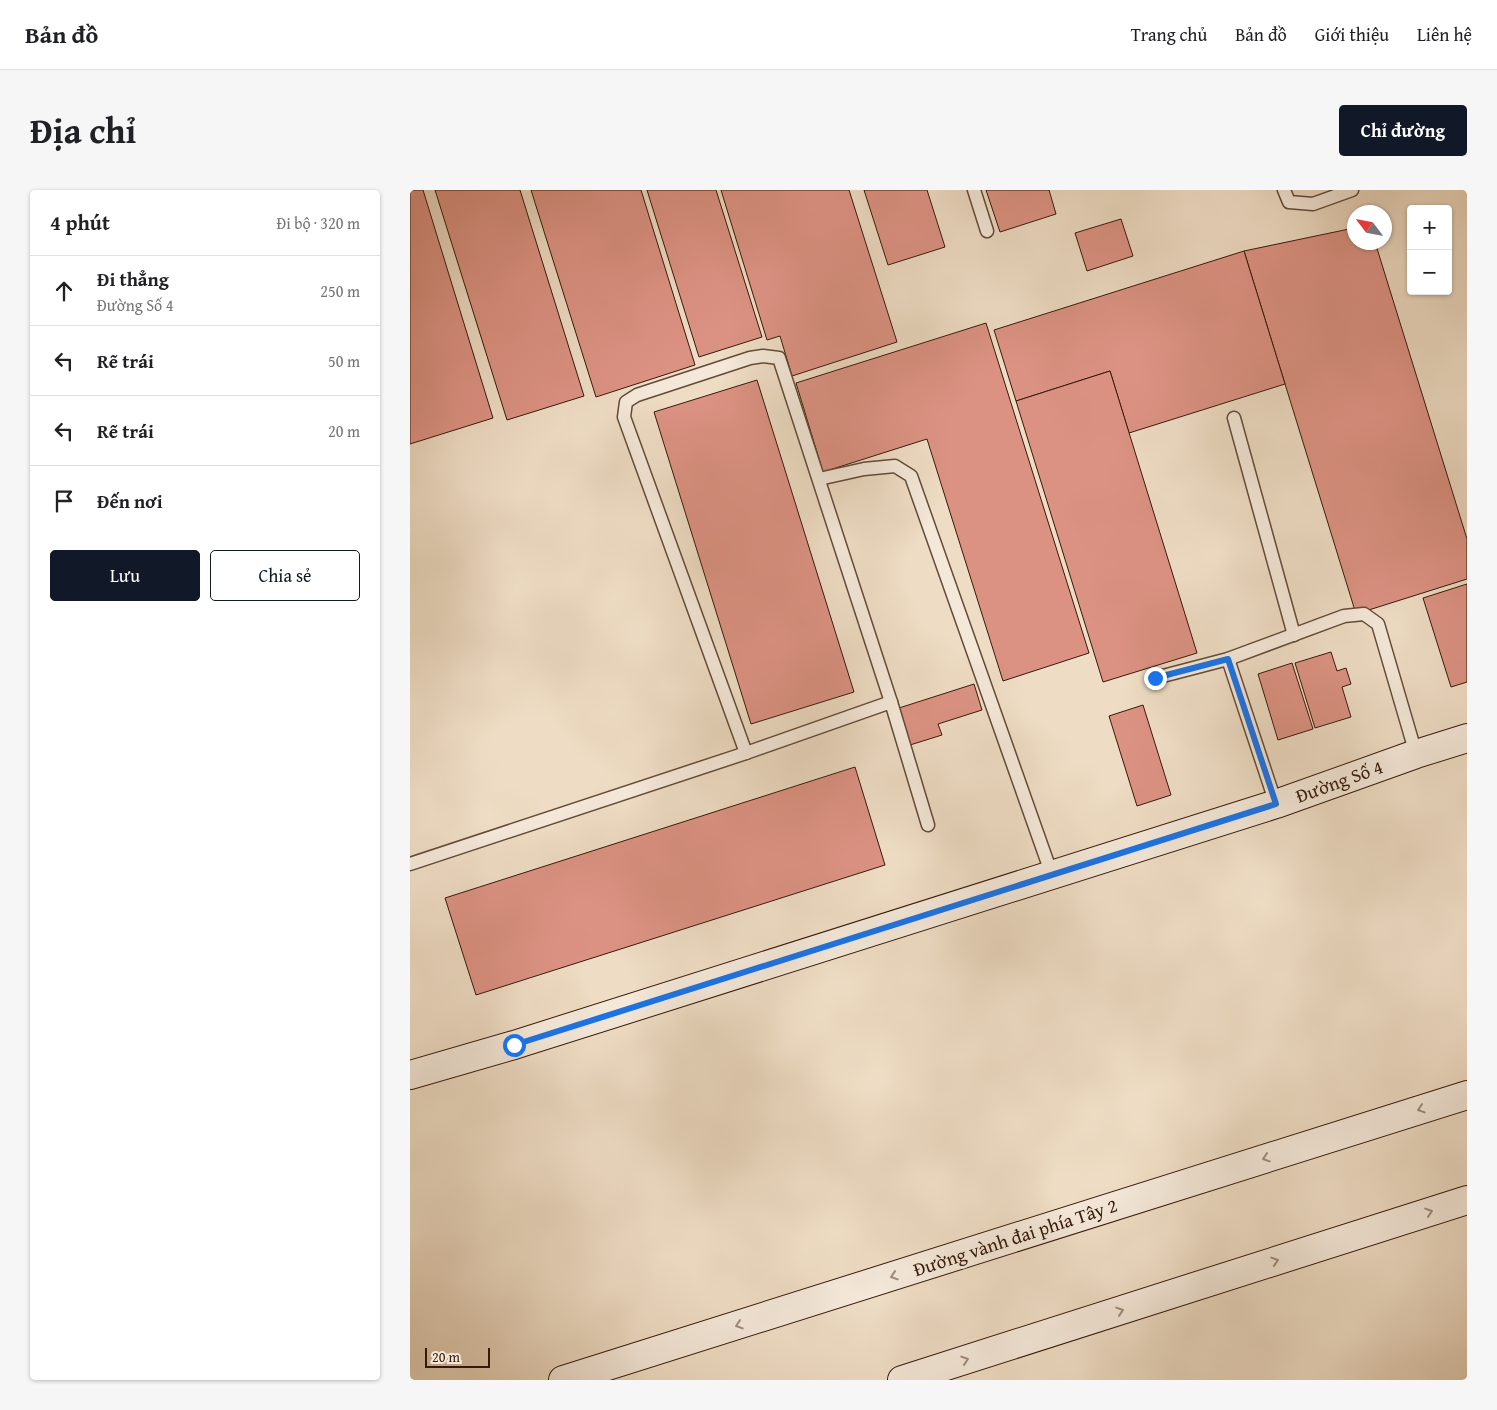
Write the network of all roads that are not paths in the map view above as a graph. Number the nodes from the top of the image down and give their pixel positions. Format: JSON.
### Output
{"nodes":[{"id":1,"x":974,"y":190,"type":"edge"},
{"id":2,"x":1284,"y":190,"type":"edge"},
{"id":3,"x":1352,"y":190,"type":"edge"},
{"id":4,"x":987,"y":231,"type":"dead end"},
{"id":5,"x":1234,"y":418,"type":"dead end"},
{"id":6,"x":819,"y":479,"type":"junction"},
{"id":7,"x":1294,"y":635,"type":"junction"},
{"id":8,"x":1228,"y":659,"type":"junction"},
{"id":9,"x":1155,"y":678,"type":"dead end"},
{"id":10,"x":891,"y":702,"type":"junction"},
{"id":11,"x":1467,"y":738,"type":"edge"},
{"id":12,"x":746,"y":753,"type":"junction"},
{"id":13,"x":1416,"y":754,"type":"junction"},
{"id":14,"x":1276,"y":804,"type":"junction"},
{"id":15,"x":928,"y":825,"type":"dead end"},
{"id":16,"x":410,"y":864,"type":"edge"},
{"id":17,"x":1052,"y":875,"type":"junction"},
{"id":18,"x":410,"y":1075,"type":"edge"},
{"id":19,"x":1467,"y":1095,"type":"edge"},
{"id":20,"x":1467,"y":1200,"type":"edge"},
{"id":21,"x":564,"y":1380,"type":"edge"},
{"id":22,"x":902,"y":1380,"type":"edge"}],
"edges":[{"from":1,"to":4,"type":"lane"},
{"from":2,"to":3,"type":"lane"},
{"from":5,"to":7,"type":"lane"},
{"from":6,"to":10,"type":"lane"},
{"from":6,"to":12,"type":"lane"},
{"from":6,"to":17,"type":"lane"},
{"from":7,"to":8,"type":"lane"},
{"from":7,"to":13,"type":"lane"},
{"from":8,"to":9,"type":"lane"},
{"from":8,"to":14,"type":"lane"},
{"from":10,"to":12,"type":"lane"},
{"from":10,"to":15,"type":"lane"},
{"from":11,"to":13,"type":"main road","name":"Đường Số 4"},
{"from":12,"to":16,"type":"lane"},
{"from":13,"to":14,"type":"main road","name":"Đường Số 4"},
{"from":14,"to":17,"type":"main road","name":"Đường Số 4"},
{"from":17,"to":18,"type":"main road","name":"Đường Số 4"},
{"from":19,"to":21,"type":"main road","name":"Đường vành đai phía Tây 2","one_way":true},
{"from":22,"to":20,"type":"main road","one_way":true}]}
